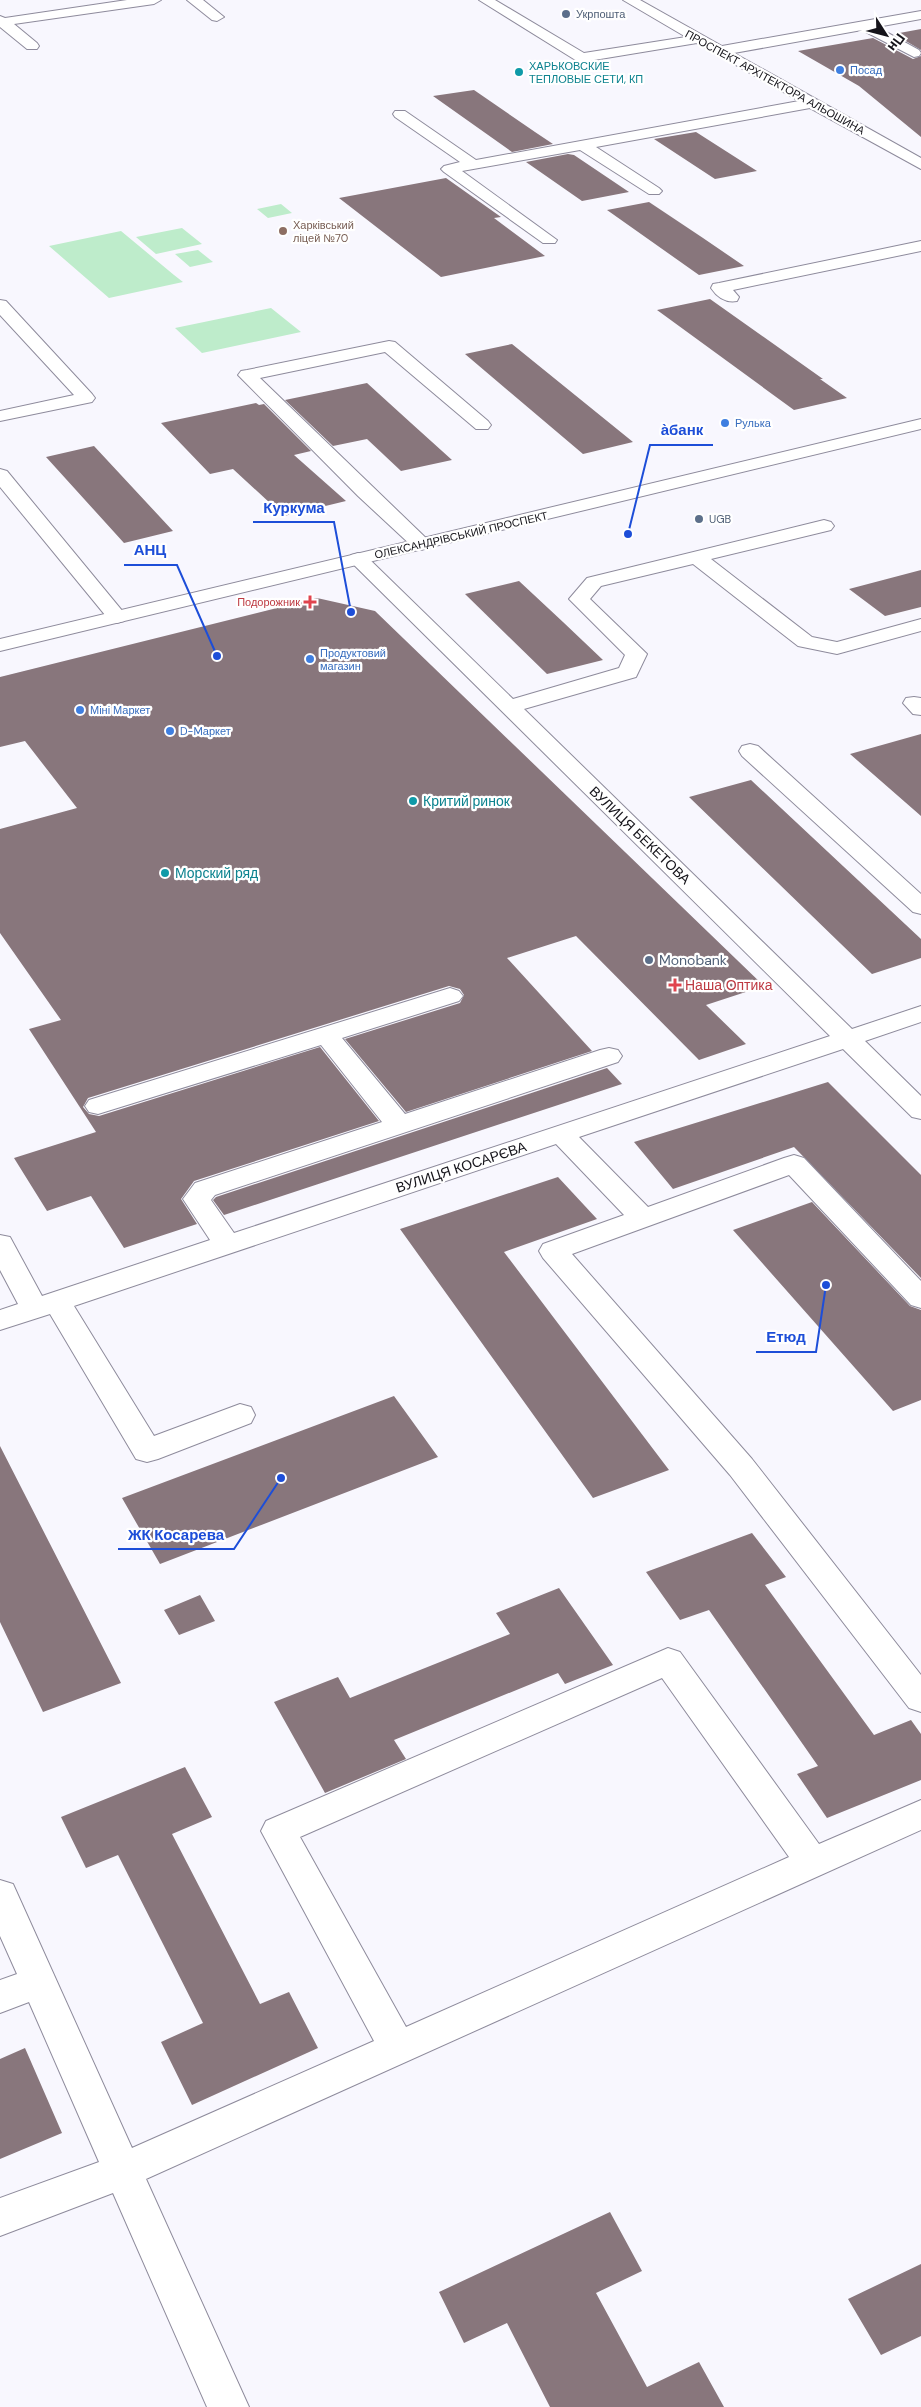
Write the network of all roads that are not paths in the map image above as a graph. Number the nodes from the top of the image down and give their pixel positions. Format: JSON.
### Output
{"nodes":[{"id":1,"x":154,"y":0,"type":"edge"},
{"id":2,"x":194,"y":0,"type":"edge"},
{"id":3,"x":486,"y":0,"type":"edge"},
{"id":4,"x":630,"y":0,"type":"edge"},
{"id":5,"x":921,"y":15,"type":"edge"},
{"id":6,"x":216,"y":17,"type":"dead end"},
{"id":7,"x":2,"y":21,"type":"edge"},
{"id":8,"x":863,"y":25,"type":"junction"},
{"id":9,"x":699,"y":39,"type":"junction"},
{"id":10,"x":32,"y":46,"type":"dead end"},
{"id":11,"x":720,"y":51,"type":"junction"},
{"id":12,"x":914,"y":53,"type":"dead end"},
{"id":13,"x":812,"y":103,"type":"junction"},
{"id":14,"x":400,"y":114,"type":"dead end"},
{"id":15,"x":582,"y":144,"type":"junction"},
{"id":16,"x":472,"y":164,"type":"junction"},
{"id":17,"x":921,"y":164,"type":"edge"},
{"id":18,"x":654,"y":191,"type":"dead end"},
{"id":19,"x":549,"y":240,"type":"dead end"},
{"id":20,"x":921,"y":246,"type":"edge"},
{"id":21,"x":897,"y":251,"type":"junction"},
{"id":22,"x":913,"y":261,"type":"dead end"},
{"id":23,"x":731,"y":297,"type":"dead end"},
{"id":24,"x":0,"y":305,"type":"edge"},
{"id":25,"x":0,"y":416,"type":"edge"},
{"id":26,"x":921,"y":424,"type":"edge"},
{"id":27,"x":482,"y":426,"type":"dead end"},
{"id":28,"x":0,"y":475,"type":"edge"},
{"id":29,"x":824,"y":526,"type":"dead end"},
{"id":30,"x":421,"y":544,"type":"junction"},
{"id":31,"x":696,"y":557,"type":"junction"},
{"id":32,"x":358,"y":559,"type":"junction"},
{"id":33,"x":117,"y":617,"type":"junction"},
{"id":34,"x":921,"y":625,"type":"edge"},
{"id":35,"x":0,"y":645,"type":"edge"},
{"id":36,"x":509,"y":707,"type":"junction"},
{"id":37,"x":750,"y":751,"type":"dead end"},
{"id":38,"x":921,"y":907,"type":"edge"},
{"id":39,"x":450,"y":996,"type":"dead end"},
{"id":40,"x":921,"y":1014,"type":"edge"},
{"id":41,"x":326,"y":1035,"type":"junction"},
{"id":42,"x":846,"y":1039,"type":"junction"},
{"id":43,"x":609,"y":1056,"type":"dead end"},
{"id":44,"x":98,"y":1106,"type":"dead end"},
{"id":45,"x":921,"y":1111,"type":"edge"},
{"id":46,"x":399,"y":1125,"type":"junction"},
{"id":47,"x":561,"y":1134,"type":"junction"},
{"id":48,"x":642,"y":1217,"type":"junction"},
{"id":49,"x":0,"y":1244,"type":"edge"},
{"id":50,"x":228,"y":1244,"type":"junction"},
{"id":51,"x":921,"y":1298,"type":"edge"},
{"id":52,"x":46,"y":1304,"type":"junction"},
{"id":53,"x":0,"y":1320,"type":"edge"},
{"id":54,"x":240,"y":1415,"type":"dead end"},
{"id":55,"x":921,"y":1699,"type":"edge"},
{"id":56,"x":921,"y":1814,"type":"edge"},
{"id":57,"x":812,"y":1862,"type":"junction"},
{"id":58,"x":0,"y":1895,"type":"edge"},
{"id":59,"x":38,"y":1982,"type":"junction"},
{"id":60,"x":0,"y":1997,"type":"edge"},
{"id":61,"x":397,"y":2047,"type":"junction"},
{"id":62,"x":121,"y":2172,"type":"junction"},
{"id":63,"x":0,"y":2217,"type":"edge"},
{"id":64,"x":228,"y":2407,"type":"edge"}],
"edges":[{"from":1,"to":7,"type":"street"},
{"from":2,"to":6,"type":"street"},
{"from":3,"to":9,"type":"street"},
{"from":4,"to":9,"type":"street","name":"ПРОСПЕКТ АРХІТЕКТОРА АЛЬОШИНА"},
{"from":5,"to":8,"type":"street"},
{"from":7,"to":10,"type":"street"},
{"from":8,"to":11,"type":"street"},
{"from":8,"to":12,"type":"street"},
{"from":9,"to":11,"type":"street","name":"ПРОСПЕКТ АРХІТЕКТОРА АЛЬОШИНА"},
{"from":11,"to":13,"type":"street","name":"ПРОСПЕКТ АРХІТЕКТОРА АЛЬОШИНА"},
{"from":13,"to":15,"type":"street"},
{"from":13,"to":17,"type":"street","name":"ПРОСПЕКТ АРХІТЕКТОРА АЛЬОШИНА"},
{"from":14,"to":16,"type":"street"},
{"from":15,"to":16,"type":"street"},
{"from":15,"to":18,"type":"street"},
{"from":16,"to":19,"type":"street"},
{"from":20,"to":21,"type":"street"},
{"from":21,"to":22,"type":"street"},
{"from":21,"to":23,"type":"street"},
{"from":24,"to":25,"type":"street"},
{"from":26,"to":30,"type":"street","name":"ОЛЕКСАНДРІВСЬКИЙ ПРОСПЕКТ"},
{"from":27,"to":30,"type":"street"},
{"from":28,"to":33,"type":"street"},
{"from":29,"to":31,"type":"street"},
{"from":30,"to":32,"type":"street","name":"ОЛЕКСАНДРІВСЬКИЙ ПРОСПЕКТ"},
{"from":31,"to":34,"type":"street"},
{"from":31,"to":36,"type":"street"},
{"from":32,"to":33,"type":"street","name":"ОЛЕКСАНДРІВСЬКИЙ ПРОСПЕКТ"},
{"from":32,"to":36,"type":"street","name":"ВУЛИЦЯ БЕКЕТОВА"},
{"from":33,"to":35,"type":"street","name":"ОЛЕКСАНДРІВСЬКИЙ ПРОСПЕКТ"},
{"from":36,"to":42,"type":"street","name":"ВУЛИЦЯ БЕКЕТОВА"},
{"from":37,"to":38,"type":"street"},
{"from":39,"to":41,"type":"street"},
{"from":40,"to":42,"type":"street","name":"ВУЛИЦЯ КОСАРЄВА"},
{"from":41,"to":44,"type":"street"},
{"from":41,"to":46,"type":"street"},
{"from":42,"to":45,"type":"street","name":"ВУЛИЦЯ БЕКЕТОВА"},
{"from":42,"to":47,"type":"street","name":"ВУЛИЦЯ КОСАРЄВА"},
{"from":43,"to":46,"type":"street"},
{"from":46,"to":50,"type":"street"},
{"from":47,"to":48,"type":"street"},
{"from":47,"to":50,"type":"street","name":"ВУЛИЦЯ КОСАРЄВА"},
{"from":48,"to":51,"type":"street"},
{"from":48,"to":55,"type":"street"},
{"from":49,"to":52,"type":"street"},
{"from":50,"to":52,"type":"street","name":"ВУЛИЦЯ КОСАРЄВА"},
{"from":52,"to":53,"type":"street","name":"ВУЛИЦЯ КОСАРЄВА"},
{"from":52,"to":54,"type":"street"},
{"from":56,"to":57,"type":"street"},
{"from":57,"to":61,"type":"street"},
{"from":57,"to":61,"type":"street"},
{"from":58,"to":59,"type":"street"},
{"from":59,"to":60,"type":"street"},
{"from":59,"to":62,"type":"street"},
{"from":61,"to":62,"type":"street"},
{"from":62,"to":63,"type":"street"},
{"from":62,"to":64,"type":"street"}]}
